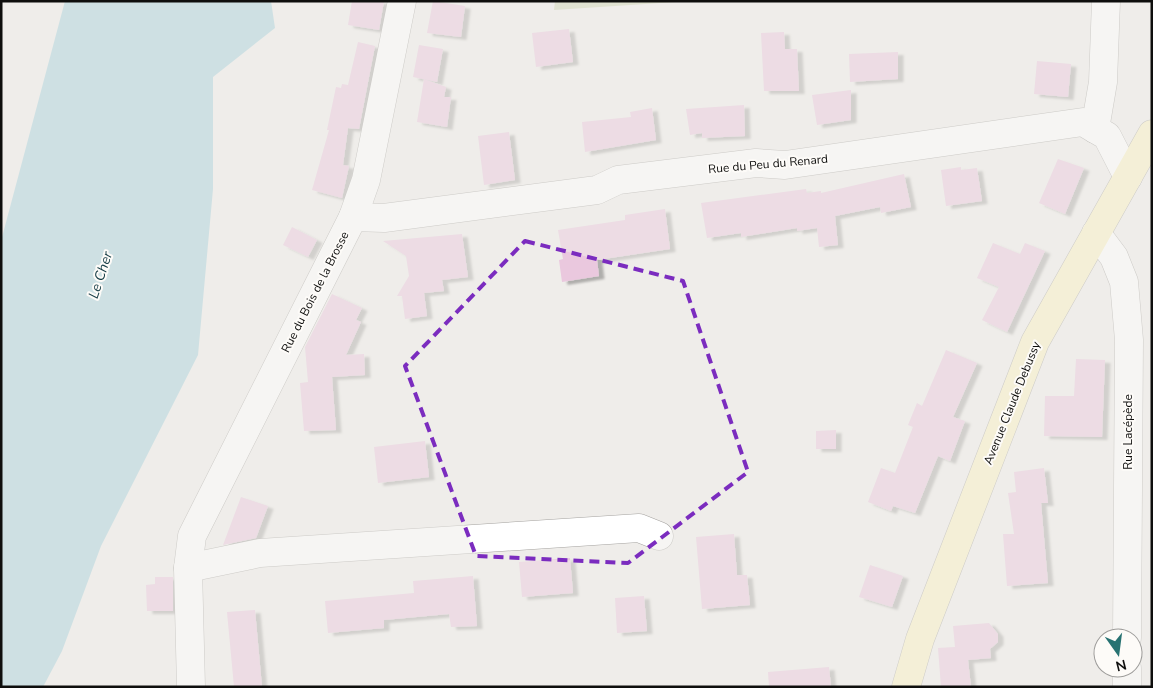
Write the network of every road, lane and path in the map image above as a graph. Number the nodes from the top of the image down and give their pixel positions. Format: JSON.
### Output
{"nodes":[{"id":1,"x":402,"y":1,"type":"edge"},
{"id":2,"x":1106,"y":1,"type":"edge"},
{"id":3,"x":1095,"y":129,"type":"junction"},
{"id":4,"x":1152,"y":134,"type":"edge"},
{"id":5,"x":1128,"y":177,"type":"junction"},
{"id":6,"x":352,"y":217,"type":"junction"},
{"id":7,"x":1096,"y":233,"type":"junction"},
{"id":8,"x":659,"y":536,"type":"dead end"},
{"id":9,"x":188,"y":568,"type":"junction"},
{"id":10,"x":1127,"y":628,"type":"edge"},
{"id":11,"x":191,"y":687,"type":"edge"},
{"id":12,"x":906,"y":687,"type":"edge"}],
"edges":[{"from":1,"to":6,"type":"street","name":"Rue du Bois de la Brosse"},
{"from":2,"to":3,"type":"street"},
{"from":3,"to":5,"type":"street"},
{"from":3,"to":6,"type":"street","name":"Rue du Peu du Renard"},
{"from":4,"to":5,"type":"main road","name":"Avenue Claude Debussy"},
{"from":5,"to":7,"type":"main road","name":"Avenue Claude Debussy"},
{"from":6,"to":9,"type":"street","name":"Rue du Bois de la Brosse"},
{"from":7,"to":10,"type":"street","name":"Rue Lacépède"},
{"from":7,"to":12,"type":"main road","name":"Avenue Claude Debussy"},
{"from":8,"to":9,"type":"street"},
{"from":9,"to":11,"type":"street","name":"Rue du Bois de la Brosse"}]}
